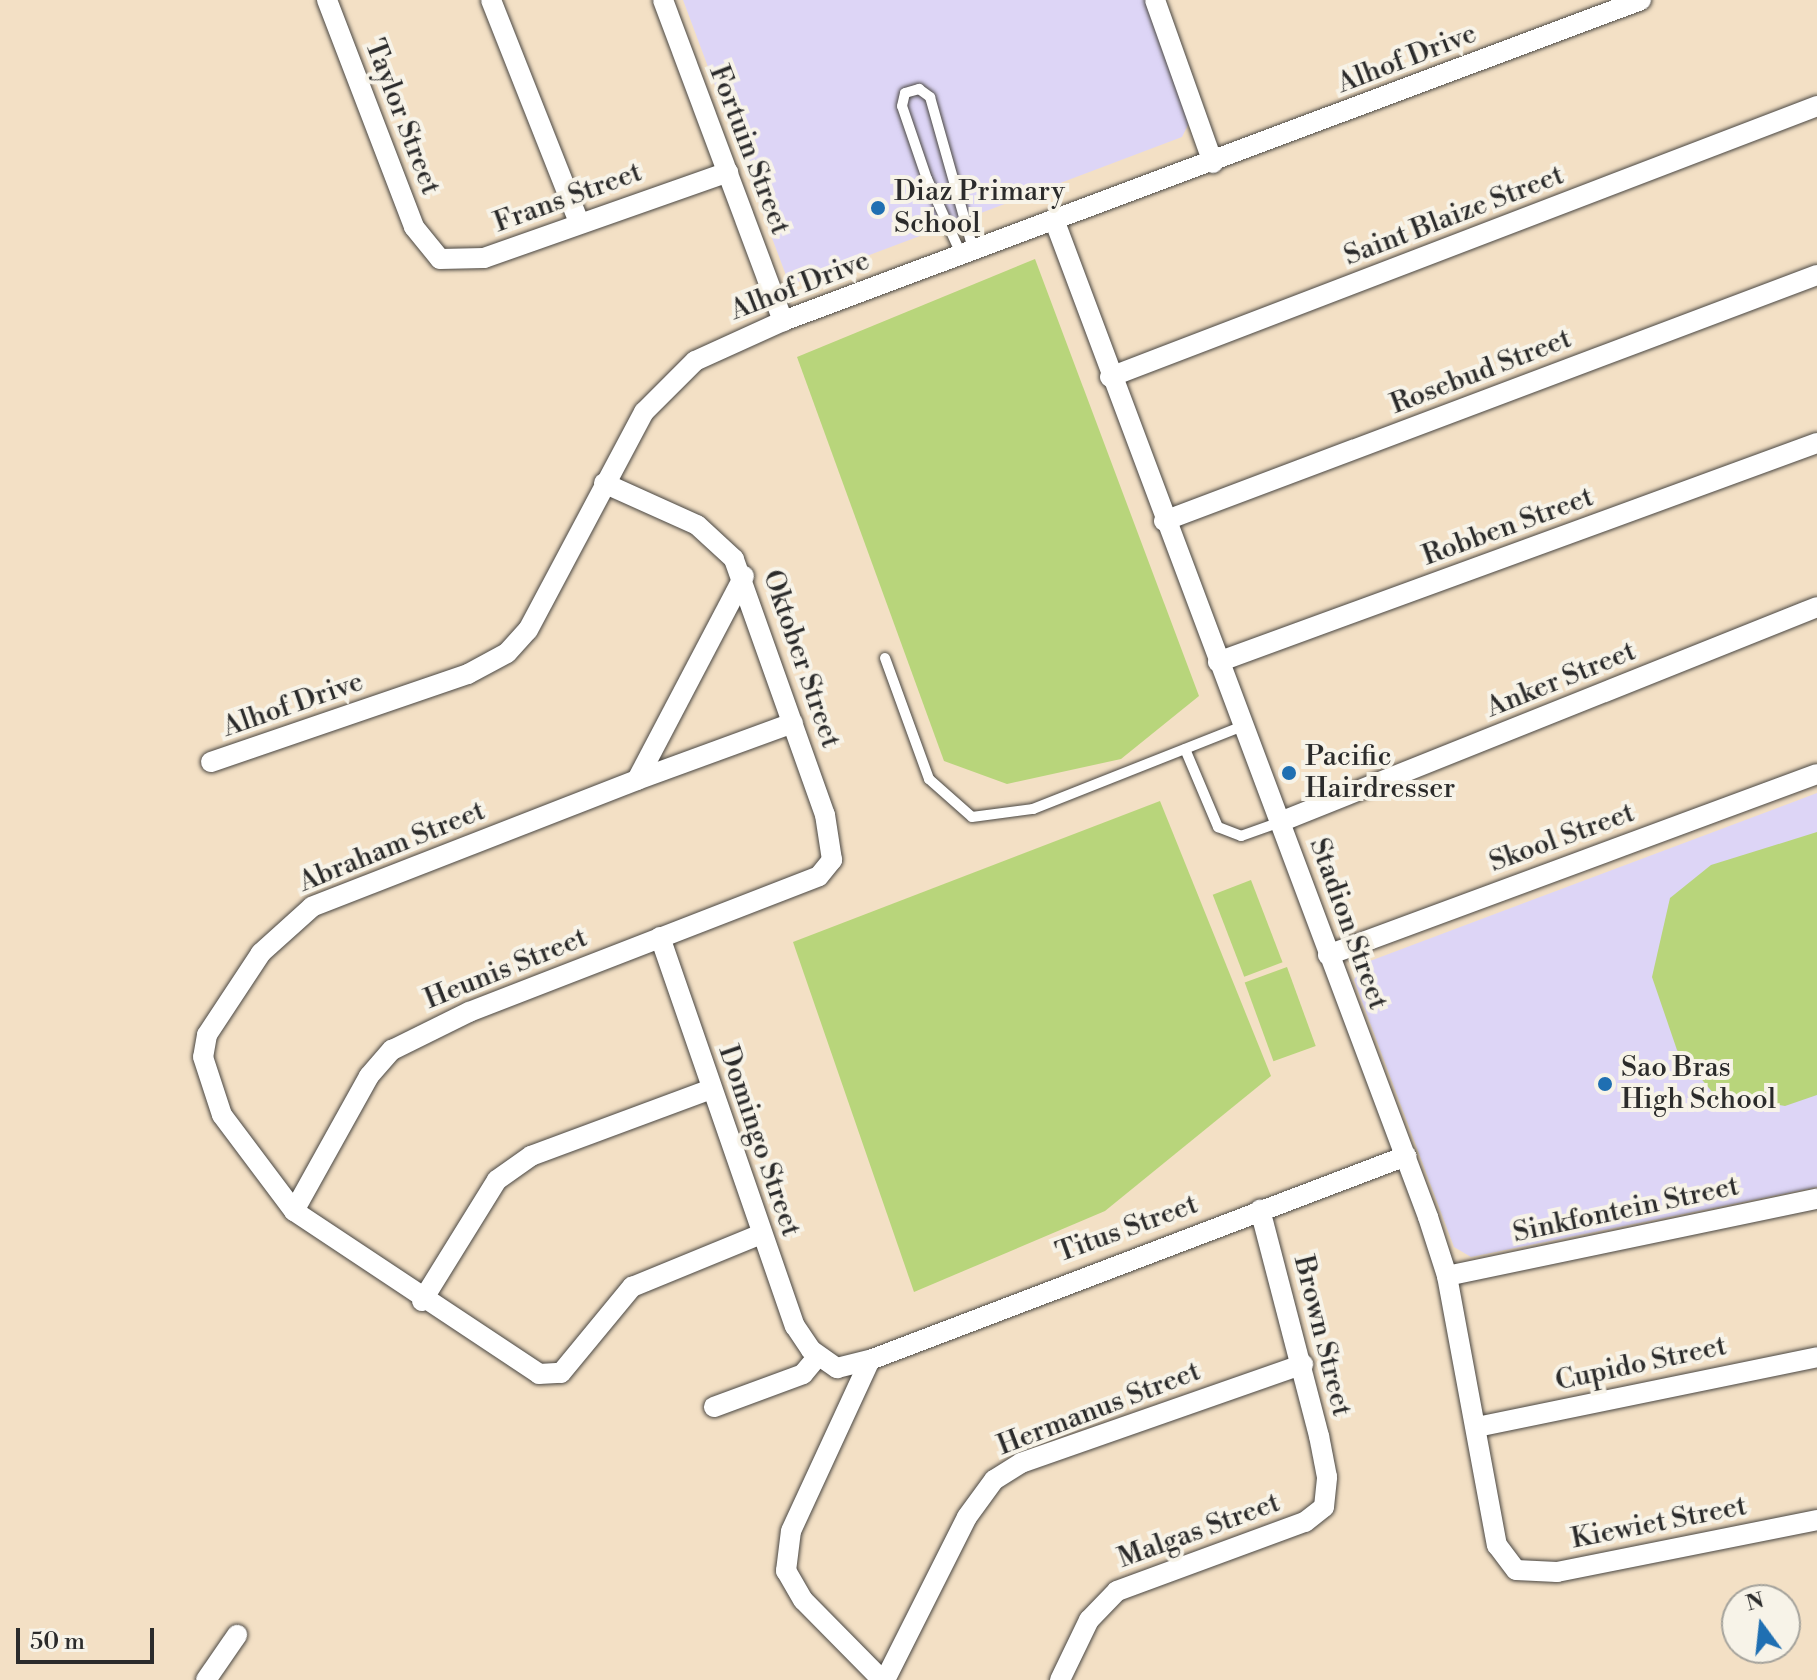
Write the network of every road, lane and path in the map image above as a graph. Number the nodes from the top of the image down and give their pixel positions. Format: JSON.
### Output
{"nodes":[{"id":1,"x":327,"y":0,"type":"edge"},
{"id":2,"x":491,"y":0,"type":"edge"},
{"id":3,"x":663,"y":0,"type":"edge"},
{"id":4,"x":1155,"y":0,"type":"edge"},
{"id":5,"x":1641,"y":0,"type":"edge"},
{"id":6,"x":1817,"y":106,"type":"edge"},
{"id":7,"x":1213,"y":163,"type":"junction"},
{"id":8,"x":728,"y":172,"type":"junction"},
{"id":9,"x":579,"y":222,"type":"junction"},
{"id":10,"x":1055,"y":222,"type":"junction"},
{"id":11,"x":429,"y":252,"type":"joint"},
{"id":12,"x":968,"y":254,"type":"junction"},
{"id":13,"x":1817,"y":275,"type":"edge"},
{"id":14,"x":783,"y":321,"type":"junction"},
{"id":15,"x":1110,"y":377,"type":"junction"},
{"id":16,"x":1817,"y":443,"type":"edge"},
{"id":17,"x":604,"y":483,"type":"junction"},
{"id":18,"x":1164,"y":521,"type":"junction"},
{"id":19,"x":744,"y":576,"type":"junction"},
{"id":20,"x":1817,"y":607,"type":"edge"},
{"id":21,"x":885,"y":658,"type":"dead end"},
{"id":22,"x":1218,"y":662,"type":"junction"},
{"id":23,"x":793,"y":723,"type":"junction"},
{"id":24,"x":1243,"y":726,"type":"junction"},
{"id":25,"x":1185,"y":749,"type":"junction"},
{"id":26,"x":211,"y":762,"type":"dead end"},
{"id":27,"x":1817,"y":774,"type":"edge"},
{"id":28,"x":637,"y":780,"type":"junction"},
{"id":29,"x":1280,"y":822,"type":"junction"},
{"id":30,"x":819,"y":876,"type":"joint"},
{"id":31,"x":660,"y":937,"type":"junction"},
{"id":32,"x":1328,"y":955,"type":"junction"},
{"id":33,"x":711,"y":1089,"type":"junction"},
{"id":34,"x":1406,"y":1156,"type":"junction"},
{"id":35,"x":1817,"y":1199,"type":"edge"},
{"id":36,"x":1260,"y":1210,"type":"junction"},
{"id":37,"x":294,"y":1211,"type":"junction"},
{"id":38,"x":761,"y":1234,"type":"junction"},
{"id":39,"x":1447,"y":1276,"type":"junction"},
{"id":40,"x":422,"y":1301,"type":"junction"},
{"id":41,"x":818,"y":1356,"type":"junction"},
{"id":42,"x":1817,"y":1357,"type":"edge"},
{"id":43,"x":870,"y":1360,"type":"junction"},
{"id":44,"x":1303,"y":1364,"type":"junction"},
{"id":45,"x":714,"y":1407,"type":"dead end"},
{"id":46,"x":1477,"y":1427,"type":"junction"},
{"id":47,"x":1327,"y":1477,"type":"joint"},
{"id":48,"x":1817,"y":1520,"type":"edge"},
{"id":49,"x":1512,"y":1567,"type":"joint"},
{"id":50,"x":237,"y":1635,"type":"dead end"},
{"id":51,"x":213,"y":1678,"type":"edge"},
{"id":52,"x":883,"y":1680,"type":"edge"},
{"id":53,"x":1060,"y":1680,"type":"edge"}],
"edges":[{"from":1,"to":11,"type":"street","name":"Taylor Street"},
{"from":2,"to":9,"type":"street"},
{"from":3,"to":8,"type":"street","name":"Fortuin Street"},
{"from":4,"to":7,"type":"street"},
{"from":5,"to":7,"type":"street","name":"Alhof Drive"},
{"from":6,"to":15,"type":"street","name":"Saint Blaize Street"},
{"from":7,"to":10,"type":"street","name":"Alhof Drive"},
{"from":8,"to":9,"type":"street","name":"Frans Street"},
{"from":8,"to":14,"type":"street","name":"Fortuin Street"},
{"from":9,"to":11,"type":"street","name":"Frans Street"},
{"from":10,"to":12,"type":"street","name":"Alhof Drive"},
{"from":10,"to":15,"type":"street","name":"Stadion Street"},
{"from":12,"to":12,"type":"lane"},
{"from":12,"to":14,"type":"street","name":"Alhof Drive"},
{"from":13,"to":18,"type":"street","name":"Rosebud Street"},
{"from":14,"to":17,"type":"street","name":"Alhof Drive"},
{"from":15,"to":18,"type":"street","name":"Stadion Street"},
{"from":16,"to":22,"type":"street","name":"Robben Street"},
{"from":17,"to":19,"type":"street","name":"Oktober Street"},
{"from":17,"to":26,"type":"street","name":"Alhof Drive"},
{"from":18,"to":22,"type":"street","name":"Stadion Street"},
{"from":19,"to":23,"type":"street","name":"Oktober Street"},
{"from":19,"to":28,"type":"street"},
{"from":20,"to":29,"type":"street","name":"Anker Street"},
{"from":21,"to":25,"type":"lane"},
{"from":22,"to":24,"type":"street","name":"Stadion Street"},
{"from":23,"to":28,"type":"street","name":"Abraham Street"},
{"from":23,"to":30,"type":"street","name":"Oktober Street"},
{"from":24,"to":25,"type":"lane"},
{"from":24,"to":29,"type":"street","name":"Stadion Street"},
{"from":25,"to":29,"type":"lane"},
{"from":27,"to":32,"type":"street","name":"Skool Street"},
{"from":28,"to":37,"type":"street","name":"Abraham Street"},
{"from":29,"to":32,"type":"street","name":"Stadion Street"},
{"from":30,"to":31,"type":"street","name":"Heunis Street"},
{"from":31,"to":33,"type":"street","name":"Domingo Street"},
{"from":31,"to":37,"type":"street","name":"Heunis Street"},
{"from":32,"to":34,"type":"street","name":"Stadion Street"},
{"from":33,"to":38,"type":"street","name":"Domingo Street"},
{"from":33,"to":40,"type":"street"},
{"from":34,"to":36,"type":"street","name":"Titus Street"},
{"from":34,"to":39,"type":"street","name":"Stadion Street"},
{"from":35,"to":39,"type":"street","name":"Sinkfontein Street"},
{"from":36,"to":43,"type":"street","name":"Titus Street"},
{"from":36,"to":44,"type":"street","name":"Brown Street"},
{"from":37,"to":40,"type":"street","name":"Abraham Street"},
{"from":38,"to":40,"type":"street","name":"Abraham Street"},
{"from":38,"to":41,"type":"street","name":"Domingo Street"},
{"from":39,"to":46,"type":"street","name":"Stadion Street"},
{"from":41,"to":43,"type":"street","name":"Titus Street"},
{"from":41,"to":45,"type":"street"},
{"from":42,"to":46,"type":"street","name":"Cupido Street"},
{"from":43,"to":52,"type":"street"},
{"from":44,"to":47,"type":"street","name":"Brown Street"},
{"from":44,"to":52,"type":"street","name":"Hermanus Street"},
{"from":46,"to":49,"type":"street","name":"Stadion Street"},
{"from":47,"to":53,"type":"street","name":"Malgas Street"},
{"from":48,"to":49,"type":"street","name":"Kiewiet Street"},
{"from":50,"to":51,"type":"street"}]}
